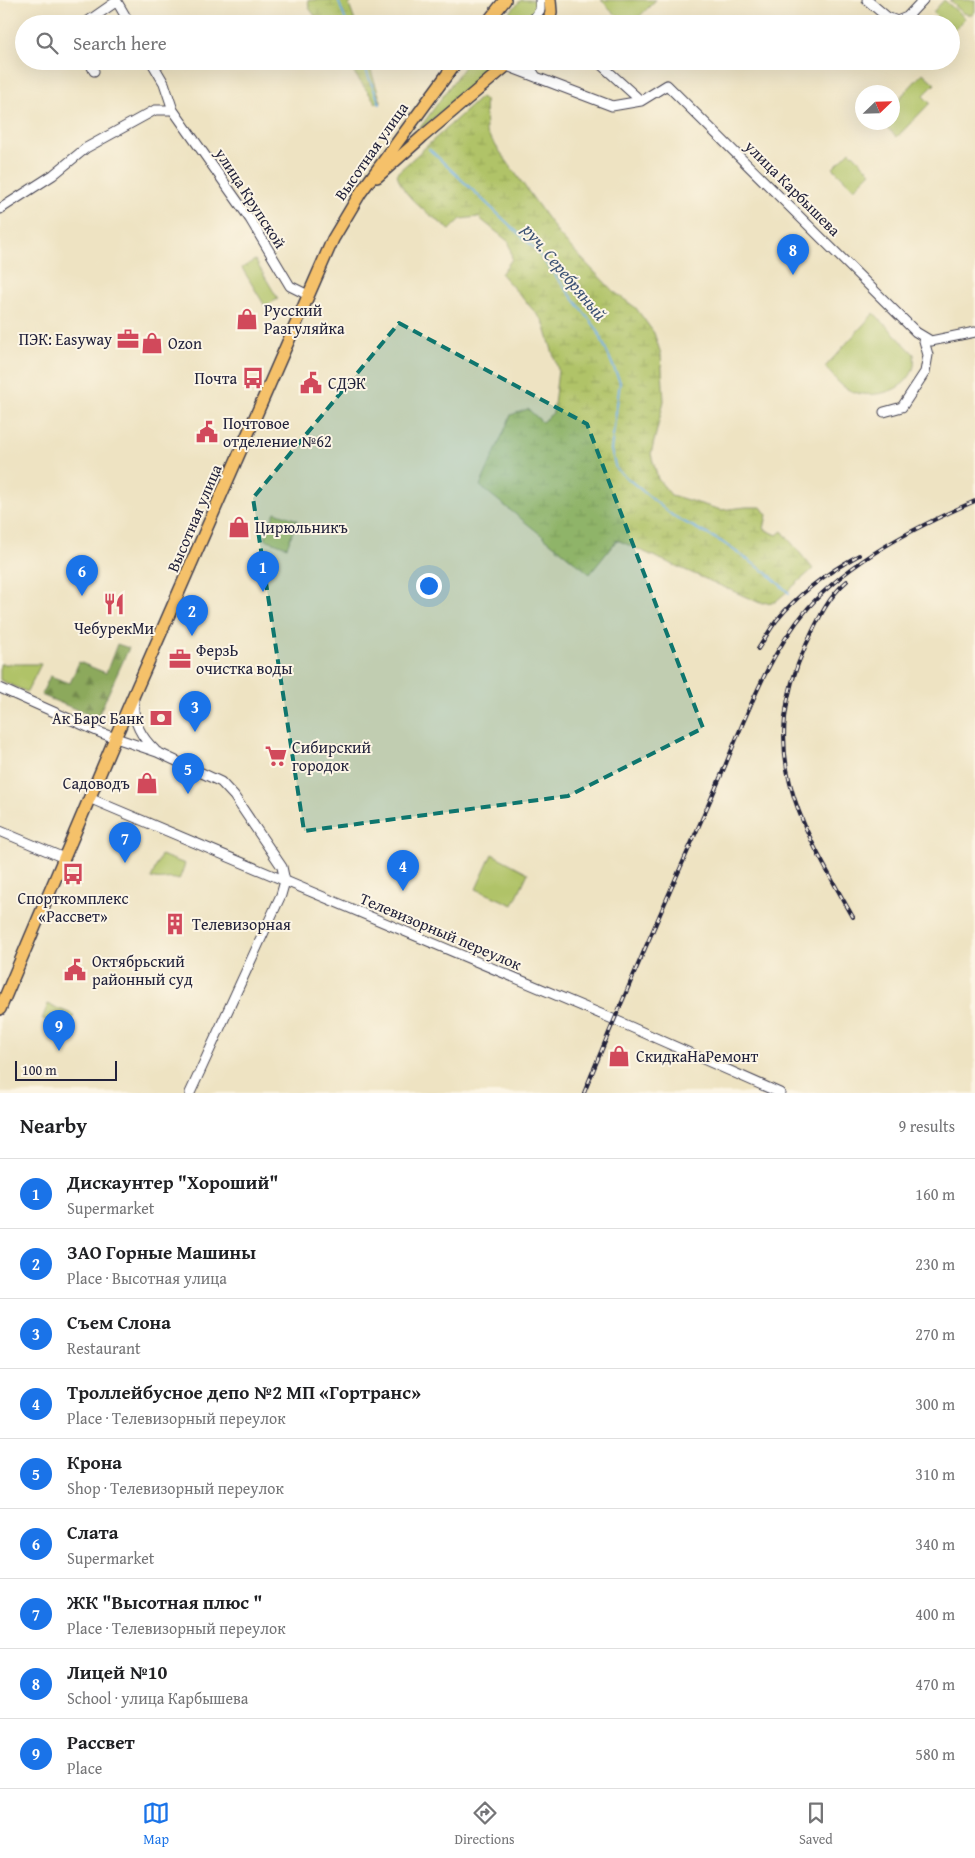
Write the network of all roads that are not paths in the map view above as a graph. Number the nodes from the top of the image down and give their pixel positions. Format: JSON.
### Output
{"nodes":[{"id":1,"x":497,"y":0,"type":"edge"},
{"id":2,"x":505,"y":0,"type":"edge"},
{"id":3,"x":540,"y":0,"type":"edge"},
{"id":4,"x":550,"y":0,"type":"edge"},
{"id":5,"x":866,"y":0,"type":"edge"},
{"id":6,"x":924,"y":0,"type":"edge"},
{"id":7,"x":117,"y":1,"type":"edge"},
{"id":8,"x":97,"y":15,"type":"edge"},
{"id":9,"x":125,"y":15,"type":"edge"},
{"id":10,"x":491,"y":15,"type":"edge"},
{"id":11,"x":493,"y":15,"type":"edge"},
{"id":12,"x":536,"y":15,"type":"edge"},
{"id":13,"x":551,"y":15,"type":"edge"},
{"id":14,"x":885,"y":15,"type":"edge"},
{"id":15,"x":909,"y":15,"type":"edge"},
{"id":16,"x":157,"y":70,"type":"edge"},
{"id":17,"x":450,"y":70,"type":"edge"},
{"id":18,"x":501,"y":70,"type":"edge"},
{"id":19,"x":522,"y":70,"type":"edge"},
{"id":20,"x":531,"y":70,"type":"edge"},
{"id":21,"x":607,"y":70,"type":"edge"},
{"id":22,"x":536,"y":78,"type":"junction"},
{"id":23,"x":641,"y":101,"type":"junction"},
{"id":24,"x":173,"y":110,"type":"junction"},
{"id":25,"x":361,"y":192,"type":"junction"},
{"id":26,"x":0,"y":210,"type":"edge"},
{"id":27,"x":308,"y":295,"type":"junction"},
{"id":28,"x":975,"y":332,"type":"edge"},
{"id":29,"x":923,"y":337,"type":"junction"},
{"id":30,"x":884,"y":412,"type":"dead end"},
{"id":31,"x":0,"y":688,"type":"edge"},
{"id":32,"x":136,"y":692,"type":"junction"},
{"id":33,"x":115,"y":738,"type":"junction"},
{"id":34,"x":157,"y":752,"type":"junction"},
{"id":35,"x":89,"y":798,"type":"junction"},
{"id":36,"x":0,"y":831,"type":"edge"},
{"id":37,"x":64,"y":858,"type":"junction"},
{"id":38,"x":285,"y":881,"type":"junction"},
{"id":39,"x":0,"y":1009,"type":"edge"},
{"id":40,"x":190,"y":1093,"type":"edge"},
{"id":41,"x":780,"y":1093,"type":"edge"}],
"edges":[{"from":1,"to":10,"type":"main road"},
{"from":2,"to":11,"type":"main road"},
{"from":3,"to":12,"type":"street"},
{"from":4,"to":13,"type":"main road"},
{"from":5,"to":14,"type":"street"},
{"from":6,"to":15,"type":"street"},
{"from":7,"to":8,"type":"street"},
{"from":7,"to":9,"type":"street"},
{"from":16,"to":24,"type":"street","name":"улица Крупской"},
{"from":17,"to":25,"type":"main road","name":"Высотная улица"},
{"from":18,"to":25,"type":"main road"},
{"from":19,"to":22,"type":"street"},
{"from":20,"to":22,"type":"street"},
{"from":21,"to":23,"type":"street"},
{"from":22,"to":23,"type":"street"},
{"from":23,"to":29,"type":"street","name":"улица Карбышева"},
{"from":24,"to":26,"type":"street"},
{"from":24,"to":27,"type":"street","name":"улица Крупской"},
{"from":25,"to":27,"type":"main road","name":"Высотная улица"},
{"from":27,"to":32,"type":"main road","name":"Высотная улица"},
{"from":28,"to":29,"type":"street"},
{"from":29,"to":30,"type":"street"},
{"from":31,"to":33,"type":"street"},
{"from":32,"to":33,"type":"main road","name":"Высотная улица"},
{"from":32,"to":34,"type":"street"},
{"from":33,"to":34,"type":"street"},
{"from":33,"to":35,"type":"main road","name":"Высотная улица"},
{"from":34,"to":38,"type":"street"},
{"from":35,"to":37,"type":"main road","name":"Высотная улица"},
{"from":35,"to":38,"type":"street","name":"Телевизорный переулок"},
{"from":36,"to":37,"type":"street"},
{"from":37,"to":39,"type":"main road","name":"Высотная улица"},
{"from":38,"to":40,"type":"street"},
{"from":38,"to":41,"type":"street","name":"Телевизорный переулок"}]}
